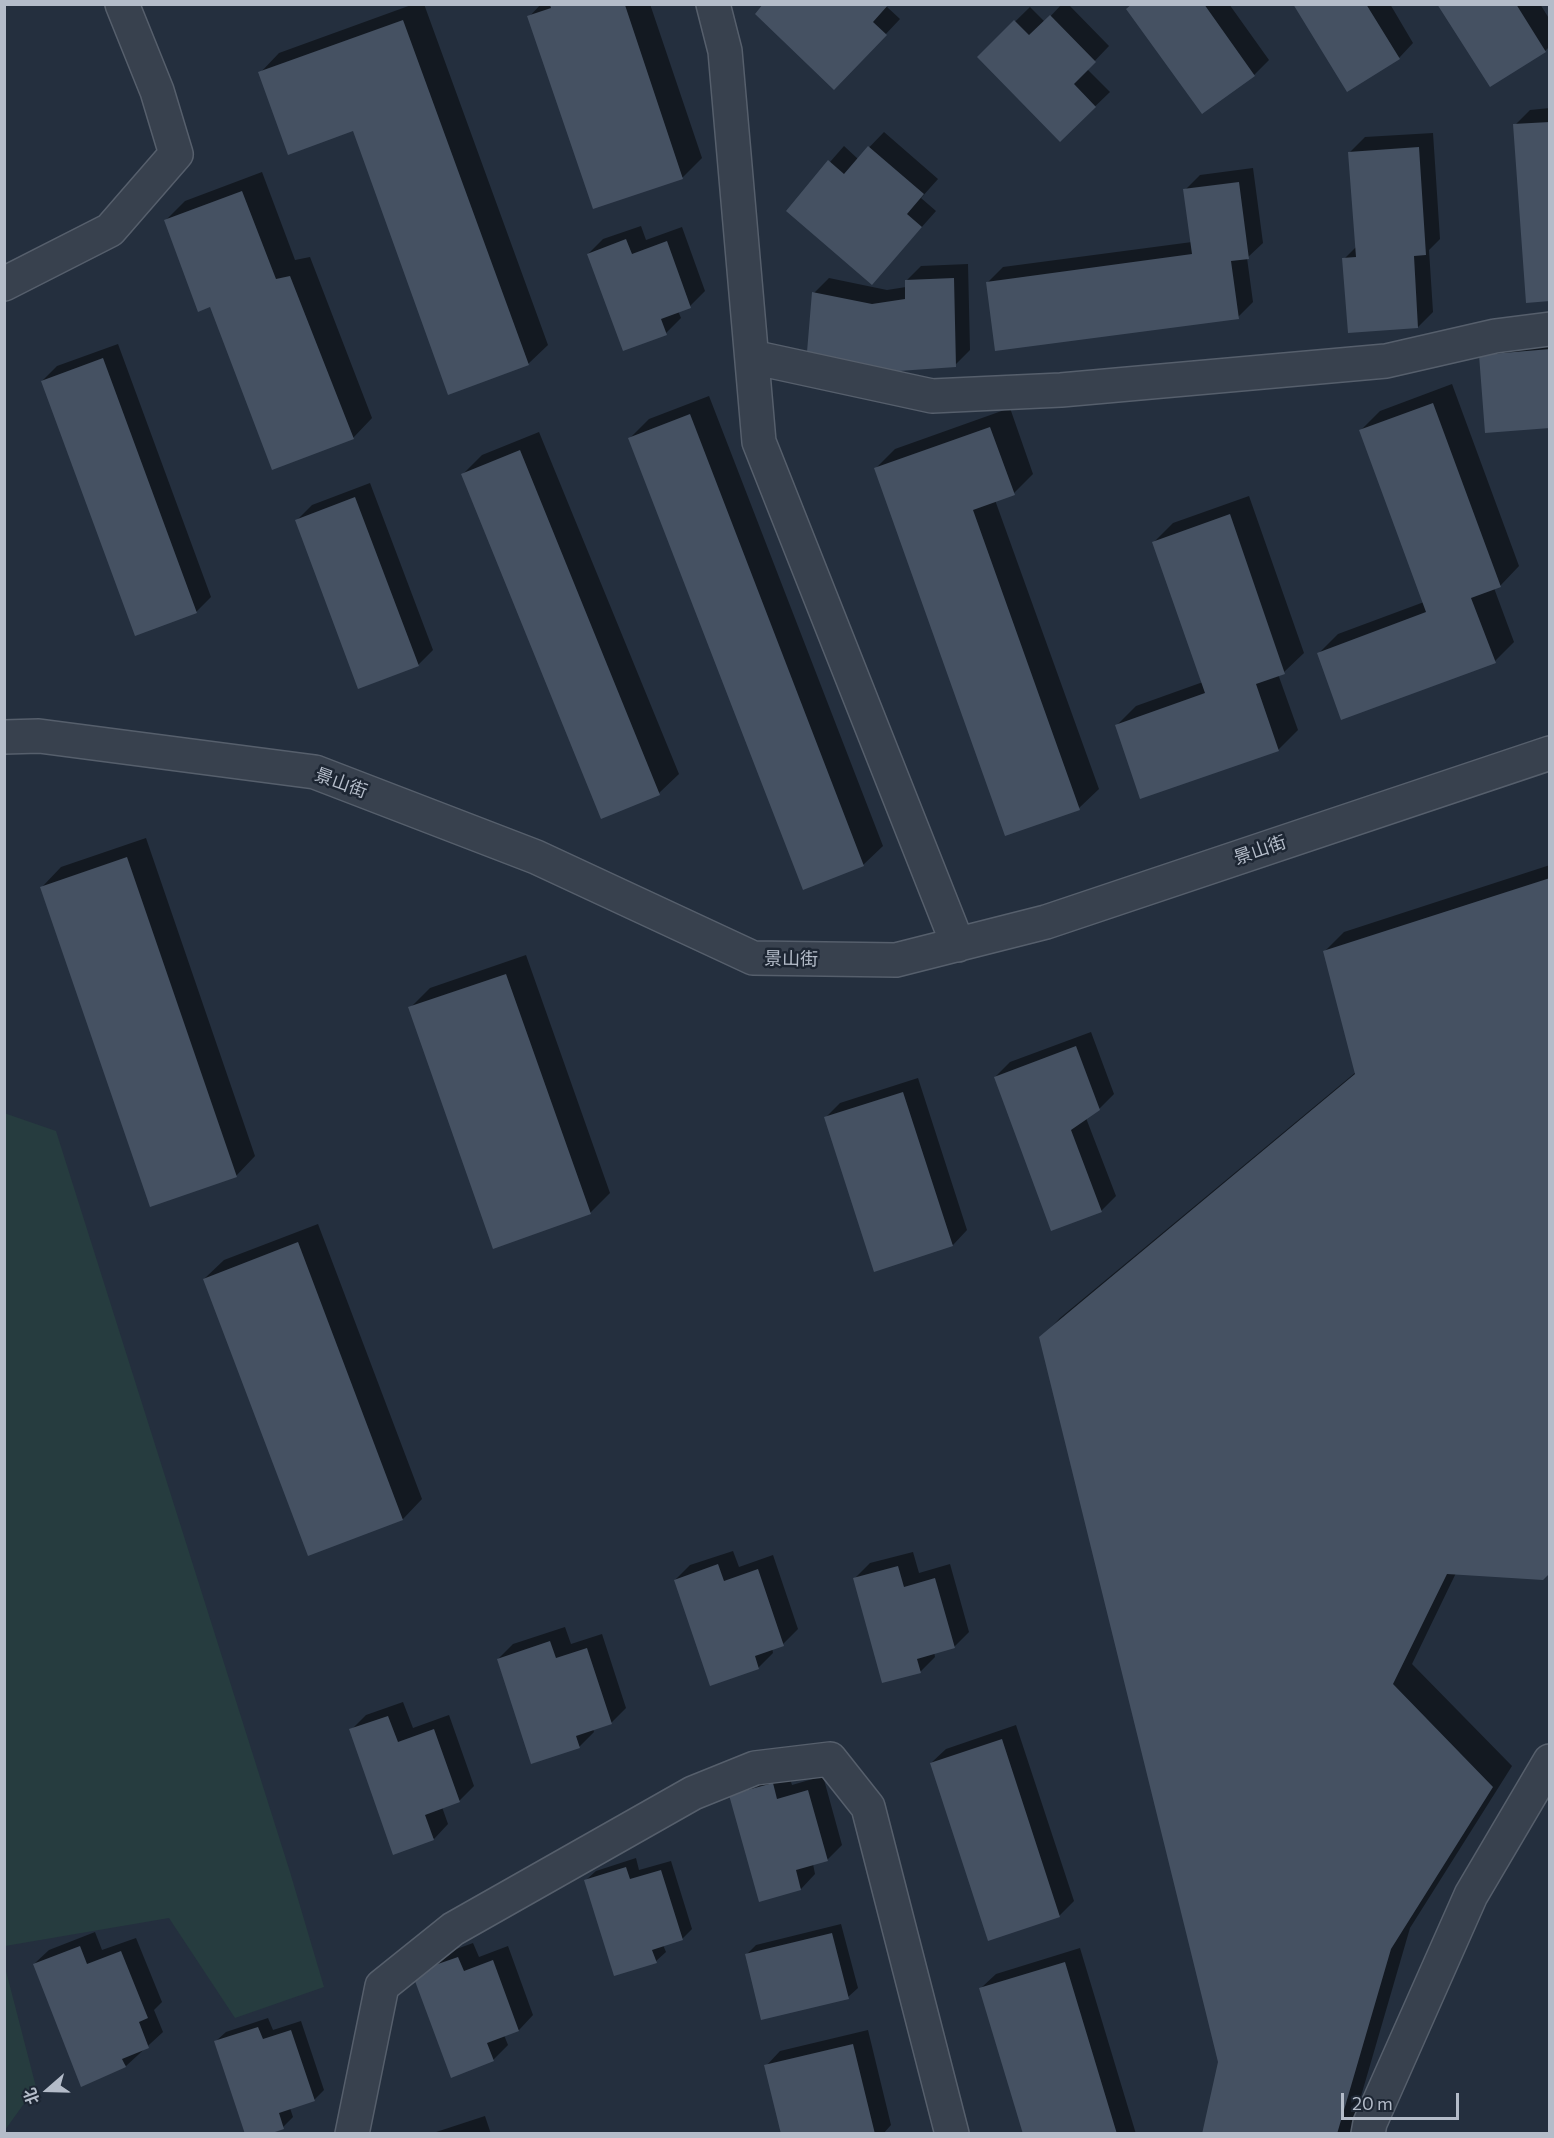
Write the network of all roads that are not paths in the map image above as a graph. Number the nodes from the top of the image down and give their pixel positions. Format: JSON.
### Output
{"nodes":[{"id":1,"x":122,"y":4,"type":"edge"},
{"id":2,"x":713,"y":4,"type":"edge"},
{"id":3,"x":4,"y":284,"type":"edge"},
{"id":4,"x":1550,"y":329,"type":"edge"},
{"id":5,"x":752,"y":357,"type":"junction"},
{"id":6,"x":4,"y":736,"type":"edge"},
{"id":7,"x":1550,"y":753,"type":"edge"},
{"id":8,"x":958,"y":945,"type":"junction"},
{"id":9,"x":1550,"y":1761,"type":"edge"},
{"id":10,"x":352,"y":2133,"type":"edge"},
{"id":11,"x":952,"y":2133,"type":"edge"},
{"id":12,"x":1368,"y":2133,"type":"edge"}],
"edges":[{"from":1,"to":3,"type":"street"},
{"from":2,"to":5,"type":"street"},
{"from":4,"to":5,"type":"street"},
{"from":5,"to":8,"type":"street"},
{"from":6,"to":8,"type":"street","name":"景山街"},
{"from":7,"to":8,"type":"street","name":"景山街"},
{"from":9,"to":12,"type":"street"},
{"from":10,"to":11,"type":"street"}]}
